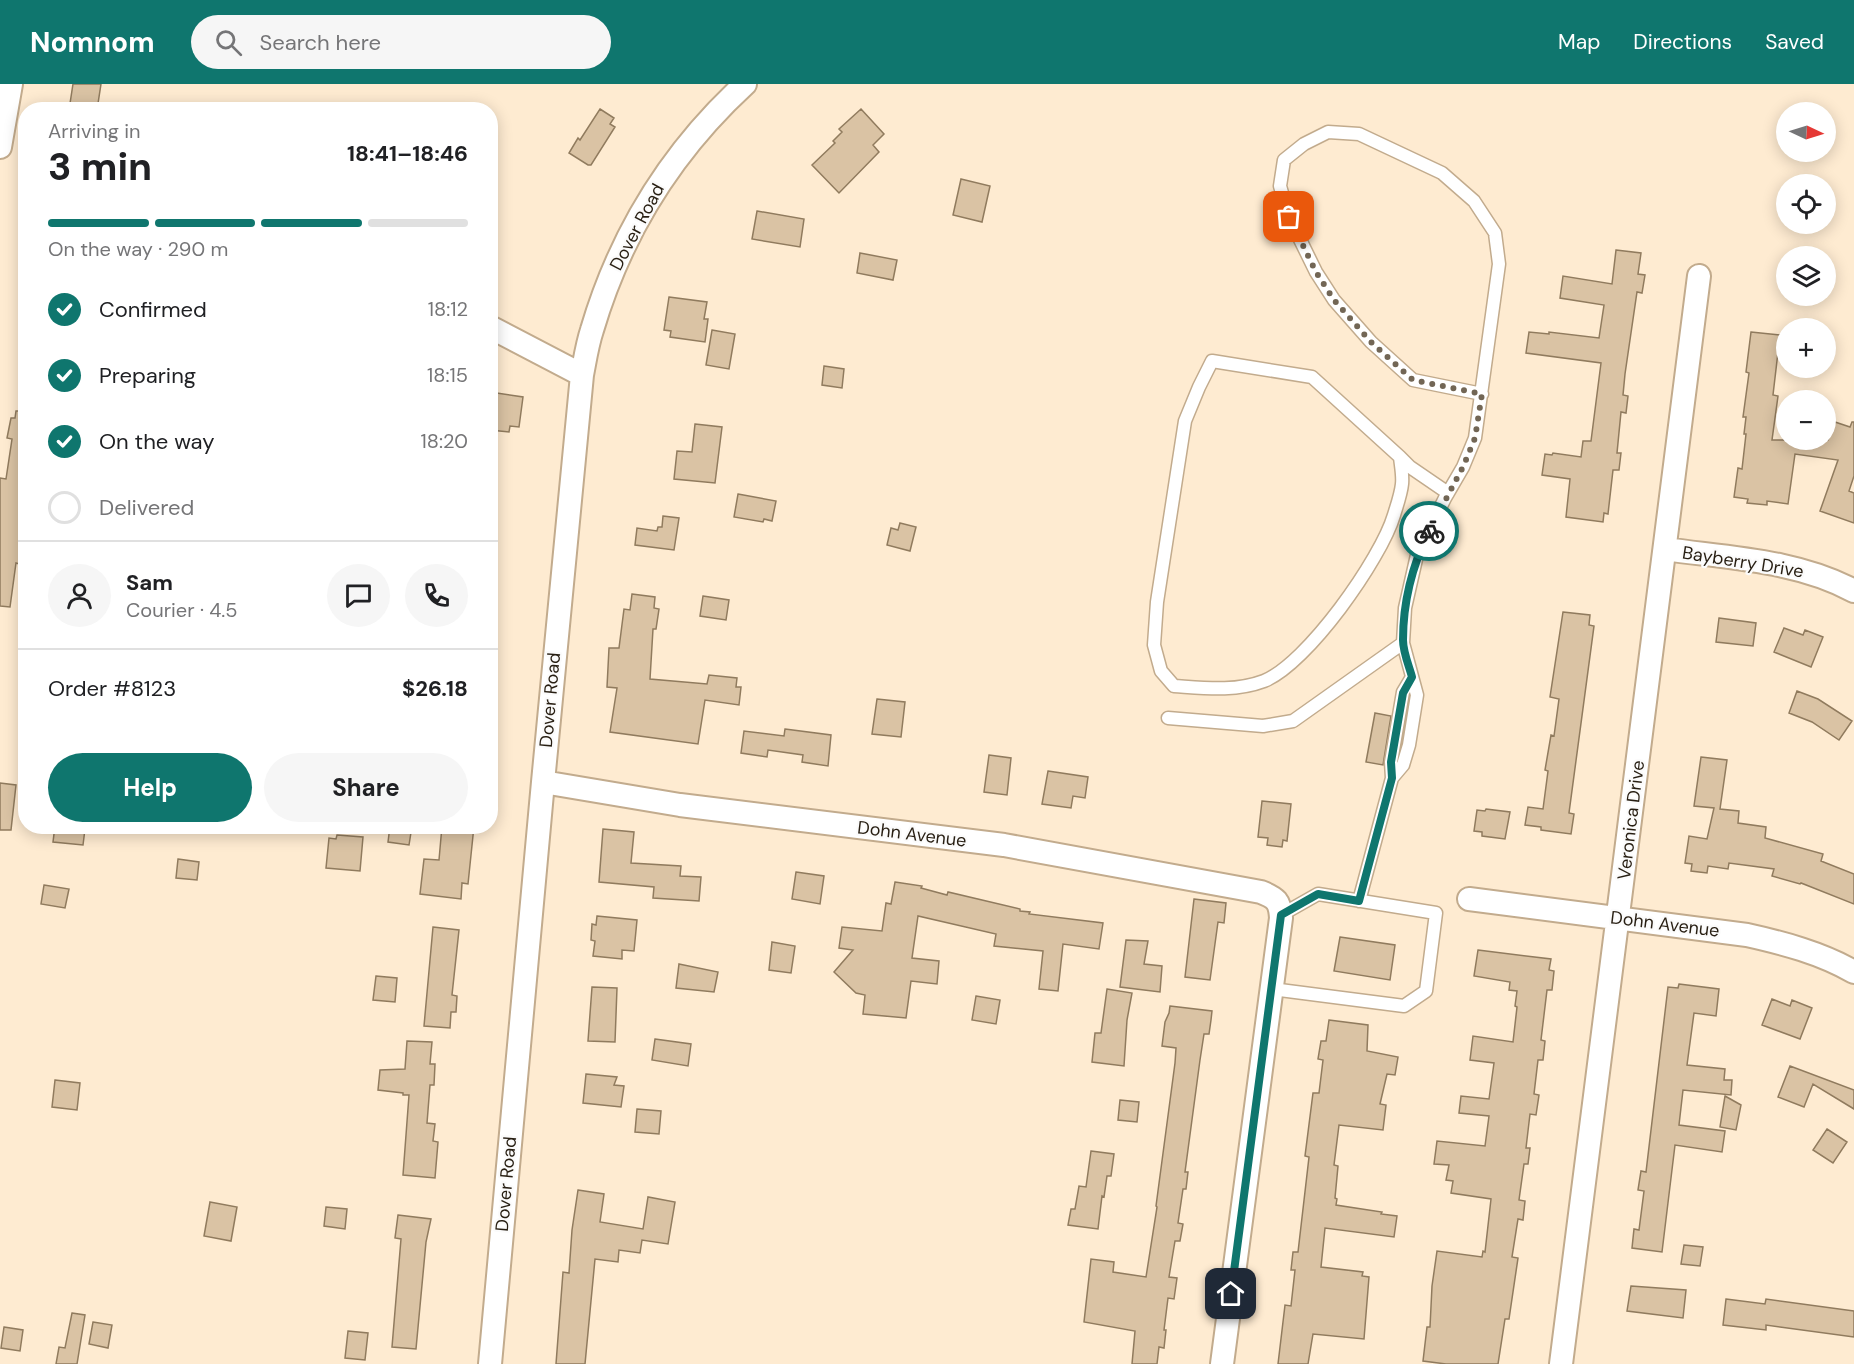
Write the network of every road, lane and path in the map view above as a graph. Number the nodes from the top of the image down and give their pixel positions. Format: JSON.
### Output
{"nodes":[{"id":1,"x":11,"y":84,"type":"edge"},
{"id":2,"x":745,"y":84,"type":"edge"},
{"id":3,"x":0,"y":147,"type":"edge"},
{"id":4,"x":1699,"y":276,"type":"dead end"},
{"id":5,"x":498,"y":331,"type":"edge"},
{"id":6,"x":582,"y":375,"type":"junction"},
{"id":7,"x":1482,"y":394,"type":"junction"},
{"id":8,"x":1400,"y":457,"type":"junction"},
{"id":9,"x":1448,"y":493,"type":"junction"},
{"id":10,"x":1665,"y":549,"type":"junction"},
{"id":11,"x":1854,"y":591,"type":"edge"},
{"id":12,"x":1403,"y":643,"type":"junction"},
{"id":13,"x":1168,"y":718,"type":"dead end"},
{"id":14,"x":543,"y":782,"type":"junction"},
{"id":15,"x":1469,"y":899,"type":"dead end"},
{"id":16,"x":1359,"y":901,"type":"junction"},
{"id":17,"x":1279,"y":908,"type":"junction"},
{"id":18,"x":1618,"y":918,"type":"junction"},
{"id":19,"x":1854,"y":972,"type":"edge"},
{"id":20,"x":1272,"y":989,"type":"junction"},
{"id":21,"x":489,"y":1364,"type":"edge"},
{"id":22,"x":1222,"y":1364,"type":"edge"},
{"id":23,"x":1561,"y":1364,"type":"edge"}],
"edges":[{"from":1,"to":3,"type":"street"},
{"from":2,"to":6,"type":"street","name":"Dover Road"},
{"from":4,"to":10,"type":"street","name":"Veronica Drive"},
{"from":5,"to":6,"type":"street"},
{"from":6,"to":14,"type":"street","name":"Dover Road"},
{"from":7,"to":7,"type":"lane"},
{"from":7,"to":9,"type":"lane"},
{"from":8,"to":8,"type":"lane"},
{"from":8,"to":9,"type":"lane"},
{"from":9,"to":12,"type":"lane"},
{"from":10,"to":11,"type":"street","name":"Bayberry Drive"},
{"from":10,"to":18,"type":"street","name":"Veronica Drive"},
{"from":12,"to":13,"type":"lane"},
{"from":12,"to":16,"type":"lane"},
{"from":14,"to":17,"type":"street","name":"Dohn Avenue"},
{"from":14,"to":21,"type":"street","name":"Dover Road"},
{"from":15,"to":18,"type":"street","name":"Dohn Avenue"},
{"from":16,"to":17,"type":"lane"},
{"from":16,"to":20,"type":"lane"},
{"from":17,"to":20,"type":"street"},
{"from":18,"to":19,"type":"street","name":"Dohn Avenue"},
{"from":18,"to":23,"type":"street","name":"Veronica Drive"},
{"from":20,"to":22,"type":"street"}]}
